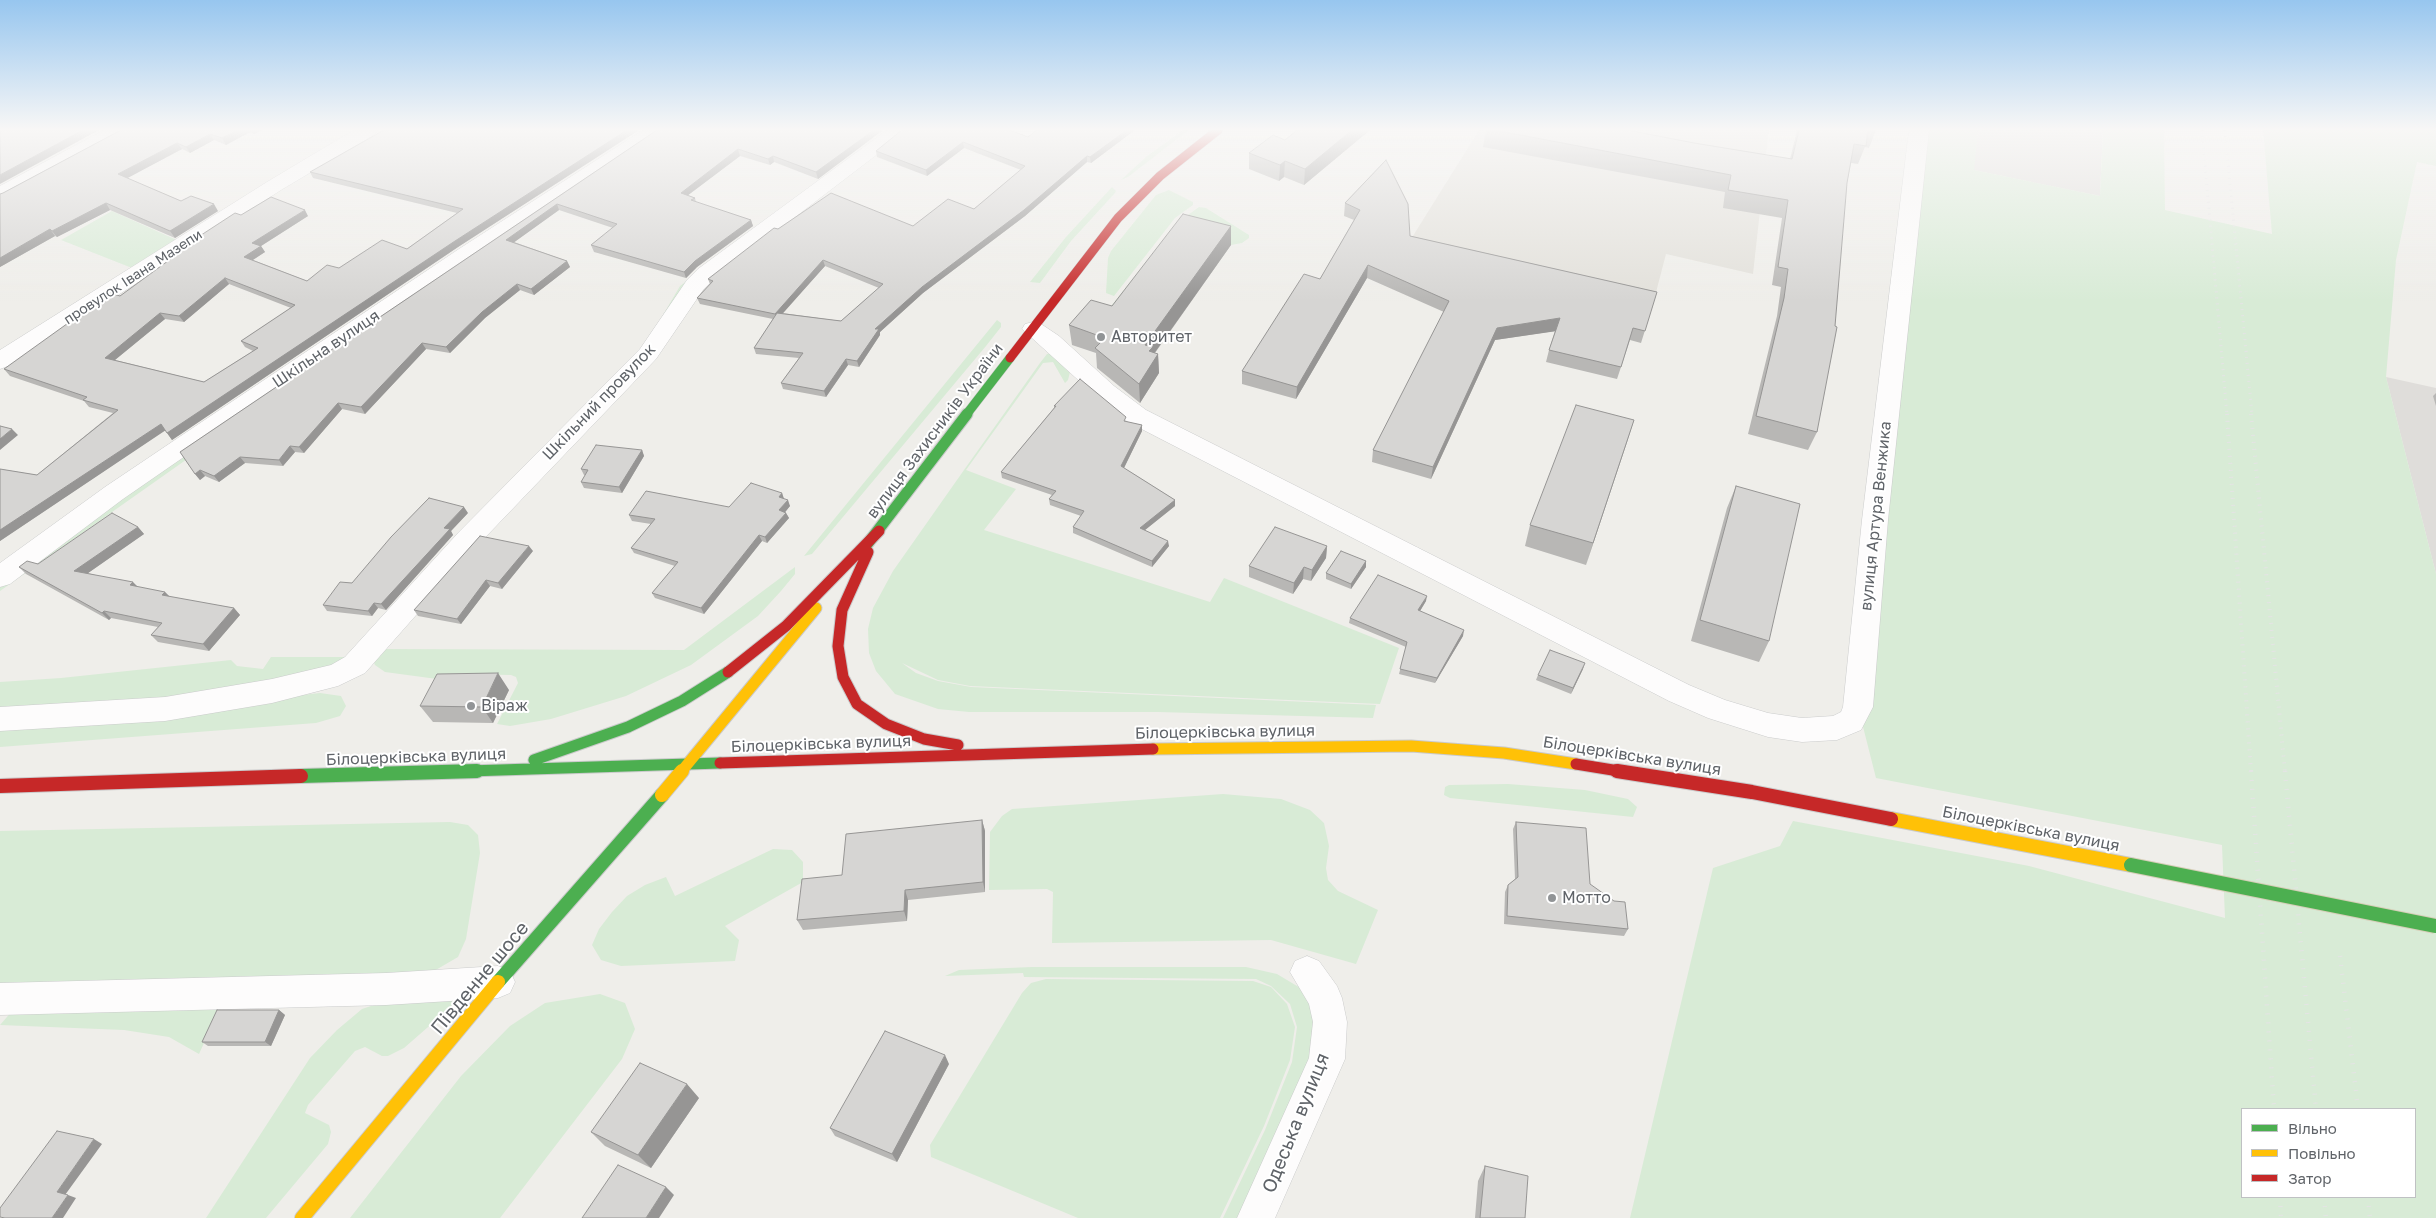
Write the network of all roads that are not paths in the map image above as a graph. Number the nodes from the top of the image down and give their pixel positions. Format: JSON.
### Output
{"nodes":[{"id":1,"x":13,"y":187,"type":"edge"},
{"id":2,"x":273,"y":187,"type":"edge"},
{"id":3,"x":570,"y":187,"type":"edge"},
{"id":4,"x":823,"y":187,"type":"edge"},
{"id":5,"x":1149,"y":187,"type":"edge"},
{"id":6,"x":1913,"y":187,"type":"edge"},
{"id":7,"x":0,"y":194,"type":"edge"},
{"id":8,"x":1033,"y":329,"type":"junction"},
{"id":9,"x":0,"y":361,"type":"edge"},
{"id":10,"x":879,"y":531,"type":"junction"},
{"id":11,"x":0,"y":577,"type":"edge"},
{"id":12,"x":0,"y":719,"type":"edge"},
{"id":13,"x":1072,"y":752,"type":"junction"},
{"id":14,"x":689,"y":764,"type":"junction"},
{"id":15,"x":500,"y":771,"type":"junction"},
{"id":16,"x":0,"y":786,"type":"edge"},
{"id":17,"x":2436,"y":926,"type":"edge"},
{"id":18,"x":1307,"y":972,"type":"dead end"},
{"id":19,"x":498,"y":982,"type":"junction"},
{"id":20,"x":0,"y":999,"type":"edge"},
{"id":21,"x":302,"y":1218,"type":"edge"},
{"id":22,"x":1256,"y":1218,"type":"edge"}],
"edges":[{"from":1,"to":7,"type":"street"},
{"from":2,"to":9,"type":"street","name":"провулок Івана Мазепи"},
{"from":3,"to":11,"type":"street","name":"Шкільна вулиця"},
{"from":4,"to":12,"type":"street","name":"Шкільний провулок"},
{"from":5,"to":8,"type":"main road","name":"вулиця Захисників України"},
{"from":6,"to":8,"type":"street","name":"вулиця Артура Венжика"},
{"from":8,"to":10,"type":"main road","name":"вулиця Захисників України"},
{"from":10,"to":13,"type":"main road"},
{"from":10,"to":14,"type":"main road","name":"вулиця Захисників України"},
{"from":10,"to":15,"type":"main road"},
{"from":13,"to":14,"type":"main road","name":"Білоцерківська вулиця"},
{"from":13,"to":17,"type":"main road","name":"Білоцерківська вулиця","bridge":true},
{"from":14,"to":15,"type":"main road","name":"Білоцерківська вулиця"},
{"from":14,"to":19,"type":"main road","name":"Південне шосе"},
{"from":15,"to":16,"type":"main road","name":"Білоцерківська вулиця"},
{"from":18,"to":22,"type":"street","name":"Одеська вулиця"},
{"from":19,"to":20,"type":"street"},
{"from":19,"to":21,"type":"main road","name":"Південне шосе"}]}
